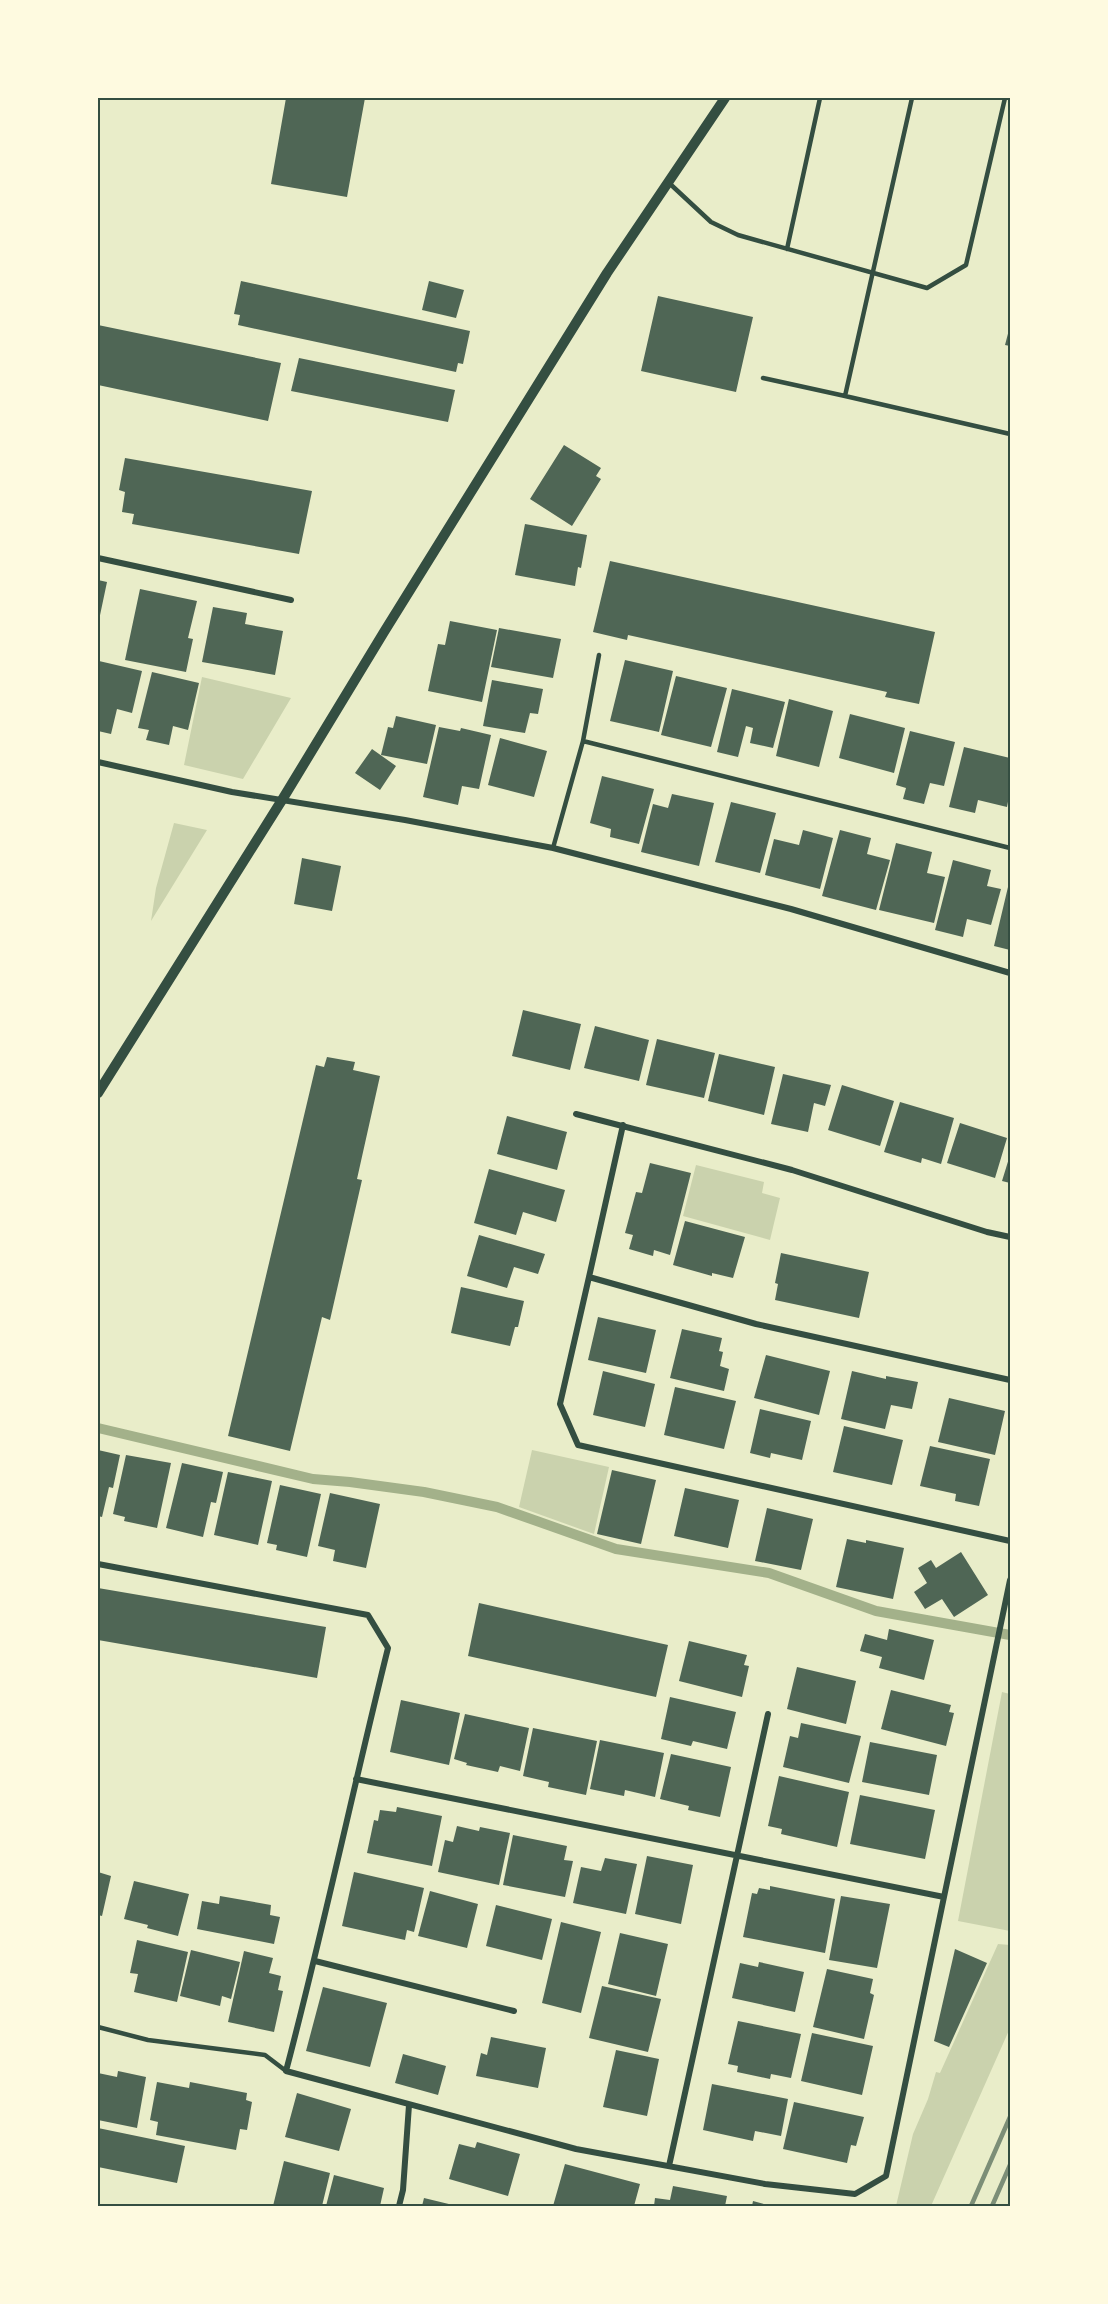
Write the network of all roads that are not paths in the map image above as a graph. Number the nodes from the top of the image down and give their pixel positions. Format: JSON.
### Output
{"nodes":[{"id":1,"x":725,"y":98,"type":"edge"},
{"id":2,"x":820,"y":98,"type":"edge"},
{"id":3,"x":912,"y":98,"type":"edge"},
{"id":4,"x":1005,"y":98,"type":"edge"},
{"id":5,"x":668,"y":182,"type":"junction"},
{"id":6,"x":787,"y":249,"type":"junction"},
{"id":7,"x":873,"y":273,"type":"junction"},
{"id":8,"x":764,"y":378,"type":"dead end"},
{"id":9,"x":845,"y":396,"type":"junction"},
{"id":10,"x":1011,"y":434,"type":"edge"},
{"id":11,"x":98,"y":558,"type":"edge"},
{"id":12,"x":291,"y":600,"type":"dead end"},
{"id":13,"x":599,"y":655,"type":"dead end"},
{"id":14,"x":582,"y":741,"type":"junction"},
{"id":15,"x":98,"y":762,"type":"edge"},
{"id":16,"x":282,"y":800,"type":"junction"},
{"id":17,"x":553,"y":848,"type":"junction"},
{"id":18,"x":1011,"y":848,"type":"edge"},
{"id":19,"x":1011,"y":973,"type":"edge"},
{"id":20,"x":98,"y":1093,"type":"edge"},
{"id":21,"x":576,"y":1114,"type":"dead end"},
{"id":22,"x":623,"y":1125,"type":"junction"},
{"id":23,"x":1011,"y":1237,"type":"edge"},
{"id":24,"x":589,"y":1277,"type":"junction"},
{"id":25,"x":1011,"y":1380,"type":"edge"},
{"id":26,"x":1011,"y":1541,"type":"edge"},
{"id":27,"x":98,"y":1564,"type":"edge"},
{"id":28,"x":1011,"y":1580,"type":"edge"},
{"id":29,"x":768,"y":1714,"type":"dead end"},
{"id":30,"x":356,"y":1779,"type":"junction"},
{"id":31,"x":737,"y":1855,"type":"junction"},
{"id":32,"x":944,"y":1897,"type":"junction"},
{"id":33,"x":315,"y":1961,"type":"junction"},
{"id":34,"x":514,"y":2011,"type":"dead end"},
{"id":35,"x":98,"y":2027,"type":"edge"},
{"id":36,"x":286,"y":2072,"type":"junction"},
{"id":37,"x":409,"y":2105,"type":"junction"},
{"id":38,"x":669,"y":2166,"type":"junction"},
{"id":39,"x":399,"y":2206,"type":"edge"}],
"edges":[{"from":1,"to":5,"type":"street"},
{"from":2,"to":6,"type":"lane"},
{"from":3,"to":7,"type":"lane"},
{"from":4,"to":7,"type":"lane"},
{"from":5,"to":6,"type":"lane"},
{"from":5,"to":16,"type":"street"},
{"from":6,"to":7,"type":"lane"},
{"from":7,"to":9,"type":"lane"},
{"from":8,"to":9,"type":"lane"},
{"from":9,"to":10,"type":"lane"},
{"from":11,"to":12,"type":"street"},
{"from":13,"to":14,"type":"lane"},
{"from":14,"to":17,"type":"lane"},
{"from":14,"to":18,"type":"lane"},
{"from":15,"to":16,"type":"street"},
{"from":16,"to":17,"type":"street"},
{"from":16,"to":20,"type":"street"},
{"from":17,"to":19,"type":"street"},
{"from":21,"to":22,"type":"street"},
{"from":22,"to":23,"type":"street"},
{"from":22,"to":24,"type":"street"},
{"from":24,"to":25,"type":"street"},
{"from":24,"to":26,"type":"street"},
{"from":27,"to":30,"type":"street"},
{"from":28,"to":32,"type":"street"},
{"from":29,"to":31,"type":"street"},
{"from":30,"to":31,"type":"street"},
{"from":30,"to":33,"type":"street"},
{"from":31,"to":32,"type":"street"},
{"from":31,"to":38,"type":"street"},
{"from":32,"to":38,"type":"street"},
{"from":33,"to":34,"type":"street"},
{"from":33,"to":36,"type":"street"},
{"from":35,"to":36,"type":"lane"},
{"from":36,"to":37,"type":"street"},
{"from":37,"to":38,"type":"street"},
{"from":37,"to":39,"type":"street"}]}
